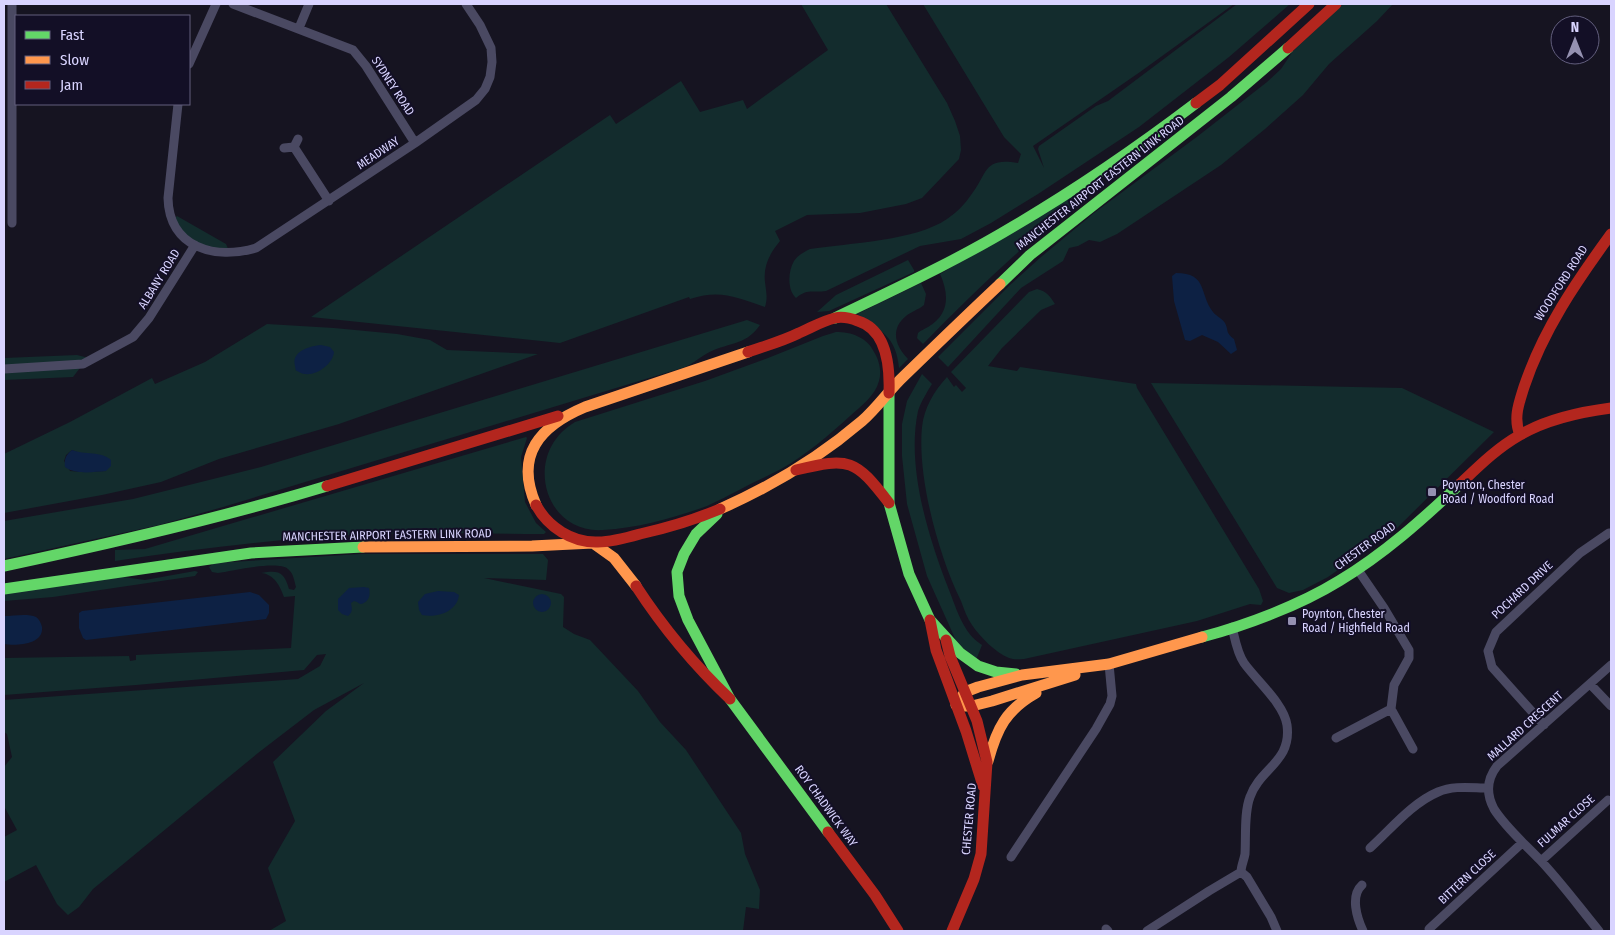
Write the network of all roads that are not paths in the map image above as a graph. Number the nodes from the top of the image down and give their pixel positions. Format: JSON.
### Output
{"nodes":[{"id":1,"x":12,"y":4,"type":"edge"},
{"id":2,"x":216,"y":4,"type":"edge"},
{"id":3,"x":233,"y":4,"type":"edge"},
{"id":4,"x":309,"y":4,"type":"edge"},
{"id":5,"x":466,"y":4,"type":"edge"},
{"id":6,"x":1309,"y":4,"type":"edge"},
{"id":7,"x":1336,"y":4,"type":"edge"},
{"id":8,"x":300,"y":28,"type":"junction"},
{"id":9,"x":190,"y":62,"type":"edge"},
{"id":10,"x":178,"y":105,"type":"edge"},
{"id":11,"x":415,"y":143,"type":"junction"},
{"id":12,"x":284,"y":148,"type":"dead end"},
{"id":13,"x":328,"y":201,"type":"junction"},
{"id":14,"x":12,"y":223,"type":"dead end"},
{"id":15,"x":1611,"y":234,"type":"edge"},
{"id":16,"x":195,"y":245,"type":"junction"},
{"id":17,"x":835,"y":318,"type":"junction"},
{"id":18,"x":4,"y":369,"type":"edge"},
{"id":19,"x":889,"y":393,"type":"junction"},
{"id":20,"x":1611,"y":408,"type":"edge"},
{"id":21,"x":571,"y":413,"type":"junction"},
{"id":22,"x":1520,"y":435,"type":"junction"},
{"id":23,"x":790,"y":472,"type":"junction"},
{"id":24,"x":889,"y":503,"type":"junction"},
{"id":25,"x":725,"y":507,"type":"junction"},
{"id":26,"x":1609,"y":533,"type":"dead end"},
{"id":27,"x":593,"y":543,"type":"junction"},
{"id":28,"x":552,"y":545,"type":"junction"},
{"id":29,"x":4,"y":566,"type":"edge"},
{"id":30,"x":1358,"y":570,"type":"junction"},
{"id":31,"x":4,"y":589,"type":"edge"},
{"id":32,"x":655,"y":615,"type":"junction"},
{"id":33,"x":930,"y":620,"type":"junction"},
{"id":34,"x":1232,"y":627,"type":"junction"},
{"id":35,"x":944,"y":634,"type":"junction"},
{"id":36,"x":1611,"y":665,"type":"edge"},
{"id":37,"x":1103,"y":666,"type":"junction"},
{"id":38,"x":1022,"y":675,"type":"junction"},
{"id":39,"x":1064,"y":679,"type":"junction"},
{"id":40,"x":1590,"y":684,"type":"junction"},
{"id":41,"x":966,"y":692,"type":"junction"},
{"id":42,"x":730,"y":699,"type":"junction"},
{"id":43,"x":956,"y":705,"type":"junction"},
{"id":44,"x":972,"y":706,"type":"junction"},
{"id":45,"x":1611,"y":706,"type":"edge"},
{"id":46,"x":1391,"y":709,"type":"junction"},
{"id":47,"x":1544,"y":725,"type":"junction"},
{"id":48,"x":1336,"y":738,"type":"dead end"},
{"id":49,"x":1413,"y":749,"type":"dead end"},
{"id":50,"x":987,"y":762,"type":"junction"},
{"id":51,"x":1488,"y":788,"type":"junction"},
{"id":52,"x":985,"y":792,"type":"junction"},
{"id":53,"x":1608,"y":800,"type":"dead end"},
{"id":54,"x":1522,"y":843,"type":"junction"},
{"id":55,"x":1370,"y":848,"type":"dead end"},
{"id":56,"x":1011,"y":857,"type":"dead end"},
{"id":57,"x":1541,"y":861,"type":"junction"},
{"id":58,"x":1241,"y":872,"type":"junction"},
{"id":59,"x":1362,"y":885,"type":"dead end"},
{"id":60,"x":1429,"y":929,"type":"dead end"},
{"id":61,"x":898,"y":931,"type":"edge"},
{"id":62,"x":952,"y":931,"type":"edge"},
{"id":63,"x":1147,"y":931,"type":"edge"},
{"id":64,"x":1277,"y":931,"type":"edge"},
{"id":65,"x":1363,"y":931,"type":"edge"},
{"id":66,"x":1599,"y":931,"type":"edge"}],
"edges":[{"from":1,"to":14,"type":"street"},
{"from":2,"to":9,"type":"street"},
{"from":3,"to":8,"type":"street","name":"SYDNEY ROAD"},
{"from":4,"to":8,"type":"street"},
{"from":5,"to":11,"type":"street","name":"MEADWAY"},
{"from":6,"to":17,"type":"main road","name":"MANCHESTER AIRPORT EASTERN LINK ROAD"},
{"from":7,"to":19,"type":"main road","name":"MANCHESTER AIRPORT EASTERN LINK ROAD"},
{"from":8,"to":11,"type":"street","name":"SYDNEY ROAD"},
{"from":10,"to":16,"type":"street","name":"ALBANY ROAD"},
{"from":11,"to":13,"type":"street","name":"MEADWAY"},
{"from":12,"to":13,"type":"street"},
{"from":13,"to":16,"type":"street","name":"MEADWAY"},
{"from":15,"to":22,"type":"main road","name":"WOODFORD ROAD"},
{"from":16,"to":18,"type":"street","name":"ALBANY ROAD"},
{"from":17,"to":19,"type":"main road","name":"CHESTER ROAD"},
{"from":17,"to":21,"type":"main road","name":"MANCHESTER AIRPORT EASTERN LINK ROAD"},
{"from":19,"to":23,"type":"main road","name":"MANCHESTER AIRPORT EASTERN LINK ROAD"},
{"from":19,"to":24,"type":"main road","name":"CHESTER ROAD"},
{"from":20,"to":22,"type":"main road","name":"CHESTER ROAD"},
{"from":21,"to":27,"type":"main road"},
{"from":21,"to":29,"type":"main road"},
{"from":22,"to":30,"type":"main road","name":"CHESTER ROAD"},
{"from":23,"to":24,"type":"main road","name":"CHESTER ROAD"},
{"from":23,"to":25,"type":"main road"},
{"from":24,"to":33,"type":"main road","name":"CHESTER ROAD"},
{"from":25,"to":27,"type":"main road","name":"MANCHESTER AIRPORT EASTERN LINK ROAD"},
{"from":25,"to":42,"type":"main road","name":"ROY CHADWICK WAY"},
{"from":26,"to":47,"type":"street","name":"POCHARD DRIVE"},
{"from":27,"to":28,"type":"main road","name":"MANCHESTER AIRPORT EASTERN LINK ROAD"},
{"from":27,"to":32,"type":"main road","name":"ROY CHADWICK WAY"},
{"from":28,"to":31,"type":"main road","name":"MANCHESTER AIRPORT EASTERN LINK ROAD"},
{"from":28,"to":32,"type":"main road","name":"ROY CHADWICK WAY"},
{"from":30,"to":34,"type":"main road","name":"CHESTER ROAD"},
{"from":30,"to":46,"type":"street"},
{"from":32,"to":42,"type":"main road","name":"ROY CHADWICK WAY"},
{"from":33,"to":35,"type":"main road","name":"CHESTER ROAD"},
{"from":33,"to":43,"type":"main road"},
{"from":34,"to":37,"type":"main road","name":"CHESTER ROAD"},
{"from":34,"to":58,"type":"street"},
{"from":35,"to":38,"type":"main road"},
{"from":35,"to":41,"type":"main road","name":"CHESTER ROAD"},
{"from":36,"to":40,"type":"street","name":"MALLARD CRESCENT"},
{"from":37,"to":38,"type":"main road","name":"CHESTER ROAD"},
{"from":37,"to":39,"type":"main road","name":"CHESTER ROAD"},
{"from":37,"to":56,"type":"street"},
{"from":38,"to":41,"type":"main road","name":"CHESTER ROAD"},
{"from":39,"to":44,"type":"main road","name":"CHESTER ROAD"},
{"from":39,"to":50,"type":"main road"},
{"from":40,"to":45,"type":"street"},
{"from":40,"to":47,"type":"street","name":"MALLARD CRESCENT"},
{"from":41,"to":43,"type":"main road"},
{"from":41,"to":44,"type":"main road","name":"CHESTER ROAD"},
{"from":42,"to":61,"type":"main road","name":"ROY CHADWICK WAY"},
{"from":43,"to":44,"type":"main road","name":"CHESTER ROAD"},
{"from":43,"to":52,"type":"main road"},
{"from":44,"to":50,"type":"main road","name":"CHESTER ROAD"},
{"from":46,"to":48,"type":"street"},
{"from":46,"to":49,"type":"street"},
{"from":47,"to":51,"type":"street","name":"MALLARD CRESCENT"},
{"from":50,"to":52,"type":"main road","name":"CHESTER ROAD"},
{"from":51,"to":54,"type":"street"},
{"from":51,"to":55,"type":"street"},
{"from":52,"to":62,"type":"main road","name":"CHESTER ROAD"},
{"from":53,"to":57,"type":"street","name":"FULMAR CLOSE"},
{"from":54,"to":57,"type":"street"},
{"from":54,"to":60,"type":"street","name":"BITTERN CLOSE"},
{"from":57,"to":66,"type":"street"},
{"from":58,"to":63,"type":"street"},
{"from":58,"to":64,"type":"street"},
{"from":59,"to":65,"type":"street"}]}
